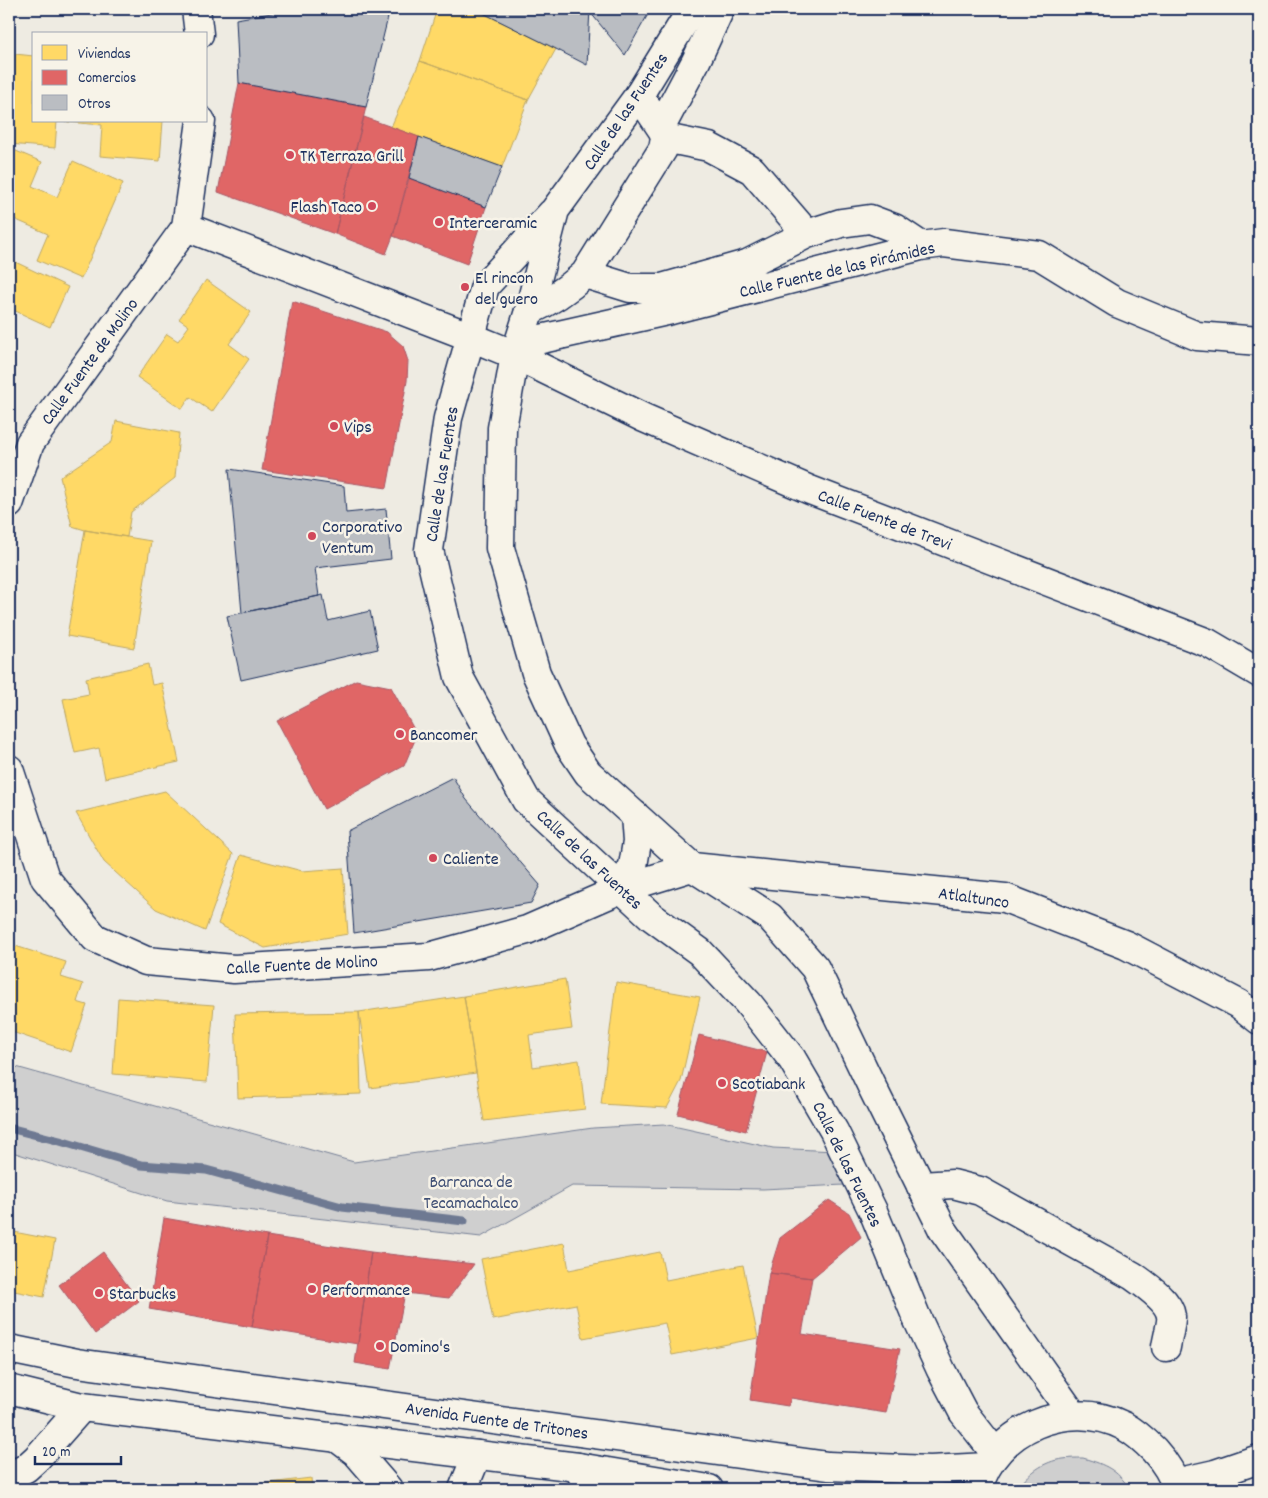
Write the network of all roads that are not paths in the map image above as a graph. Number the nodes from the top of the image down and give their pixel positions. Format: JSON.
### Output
{"nodes":[{"id":1,"x":196,"y":9,"type":"edge"},
{"id":2,"x":692,"y":9,"type":"edge"},
{"id":3,"x":720,"y":9,"type":"edge"},
{"id":4,"x":199,"y":32,"type":"edge"},
{"id":5,"x":639,"y":95,"type":"junction"},
{"id":6,"x":201,"y":122,"type":"edge"},
{"id":7,"x":663,"y":133,"type":"junction"},
{"id":8,"x":555,"y":210,"type":"junction"},
{"id":9,"x":186,"y":227,"type":"junction"},
{"id":10,"x":807,"y":234,"type":"junction"},
{"id":11,"x":922,"y":246,"type":"junction"},
{"id":12,"x":585,"y":274,"type":"junction"},
{"id":13,"x":529,"y":312,"type":"junction"},
{"id":14,"x":471,"y":337,"type":"junction"},
{"id":15,"x":1259,"y":341,"type":"edge"},
{"id":16,"x":517,"y":350,"type":"junction"},
{"id":17,"x":9,"y":504,"type":"edge"},
{"id":18,"x":1259,"y":673,"type":"edge"},
{"id":19,"x":9,"y":769,"type":"edge"},
{"id":20,"x":635,"y":815,"type":"junction"},
{"id":21,"x":692,"y":867,"type":"junction"},
{"id":22,"x":622,"y":889,"type":"junction"},
{"id":23,"x":1259,"y":1020,"type":"edge"},
{"id":24,"x":921,"y":1186,"type":"junction"},
{"id":25,"x":1166,"y":1347,"type":"dead end"},
{"id":26,"x":9,"y":1349,"type":"edge"},
{"id":27,"x":9,"y":1389,"type":"edge"},
{"id":28,"x":82,"y":1407,"type":"junction"},
{"id":29,"x":1073,"y":1415,"type":"junction"},
{"id":30,"x":336,"y":1437,"type":"junction"},
{"id":31,"x":477,"y":1454,"type":"junction"},
{"id":32,"x":1259,"y":1459,"type":"edge"},
{"id":33,"x":987,"y":1470,"type":"edge"},
{"id":34,"x":9,"y":1477,"type":"edge"},
{"id":35,"x":584,"y":1478,"type":"edge"},
{"id":36,"x":1176,"y":1486,"type":"edge"},
{"id":37,"x":388,"y":1489,"type":"edge"},
{"id":38,"x":463,"y":1489,"type":"edge"},
{"id":39,"x":709,"y":1489,"type":"edge"}],
"edges":[{"from":1,"to":4,"type":"main road"},
{"from":2,"to":5,"type":"main road","name":"Calle de las Fuentes"},
{"from":3,"to":7,"type":"main road"},
{"from":5,"to":7,"type":"main road"},
{"from":5,"to":8,"type":"main road","name":"Calle de las Fuentes"},
{"from":6,"to":9,"type":"main road","name":"Calle Fuente de Molino"},
{"from":7,"to":10,"type":"main road"},
{"from":7,"to":12,"type":"main road"},
{"from":8,"to":13,"type":"main road","name":"Calle de las Fuentes"},
{"from":8,"to":14,"type":"main road","name":"Calle de las Fuentes"},
{"from":9,"to":14,"type":"main road"},
{"from":9,"to":17,"type":"main road","name":"Calle Fuente de Molino"},
{"from":10,"to":11,"type":"main road"},
{"from":10,"to":12,"type":"main road"},
{"from":11,"to":15,"type":"main road","name":"Calle Fuente de las Pirámides"},
{"from":11,"to":16,"type":"main road","name":"Calle Fuente de las Pirámides"},
{"from":12,"to":13,"type":"main road"},
{"from":13,"to":16,"type":"main road","name":"Calle de las Fuentes"},
{"from":14,"to":16,"type":"main road","name":"Calle Fuente de Trevi"},
{"from":14,"to":22,"type":"main road","name":"Calle de las Fuentes"},
{"from":16,"to":18,"type":"main road","name":"Calle Fuente de Trevi"},
{"from":16,"to":20,"type":"main road","name":"Calle de las Fuentes"},
{"from":19,"to":22,"type":"main road","name":"Calle Fuente de Molino"},
{"from":20,"to":21,"type":"main road","name":"Calle de las Fuentes"},
{"from":20,"to":22,"type":"main road"},
{"from":21,"to":22,"type":"main road","name":"Calle Fuente de Molino"},
{"from":21,"to":23,"type":"main road","name":"Atlaltunco"},
{"from":21,"to":24,"type":"main road","name":"Calle de las Fuentes"},
{"from":22,"to":33,"type":"main road","name":"Calle de las Fuentes"},
{"from":24,"to":25,"type":"main road"},
{"from":24,"to":29,"type":"main road","name":"Calle de las Fuentes"},
{"from":26,"to":33,"type":"main road","name":"Avenida Fuente de Tritones"},
{"from":27,"to":28,"type":"main road","name":"Avenida Fuente de Tritones"},
{"from":28,"to":30,"type":"main road","name":"Avenida Fuente de Tritones"},
{"from":28,"to":34,"type":"main road"},
{"from":29,"to":33,"type":"main road"},
{"from":29,"to":36,"type":"main road"},
{"from":30,"to":31,"type":"main road","name":"Avenida Fuente de Tritones"},
{"from":30,"to":37,"type":"main road"},
{"from":31,"to":35,"type":"main road","name":"Avenida Fuente de Tritones"},
{"from":31,"to":38,"type":"main road"},
{"from":32,"to":36,"type":"main road"},
{"from":35,"to":39,"type":"main road","name":"Avenida Fuente de Tritones"}]}
